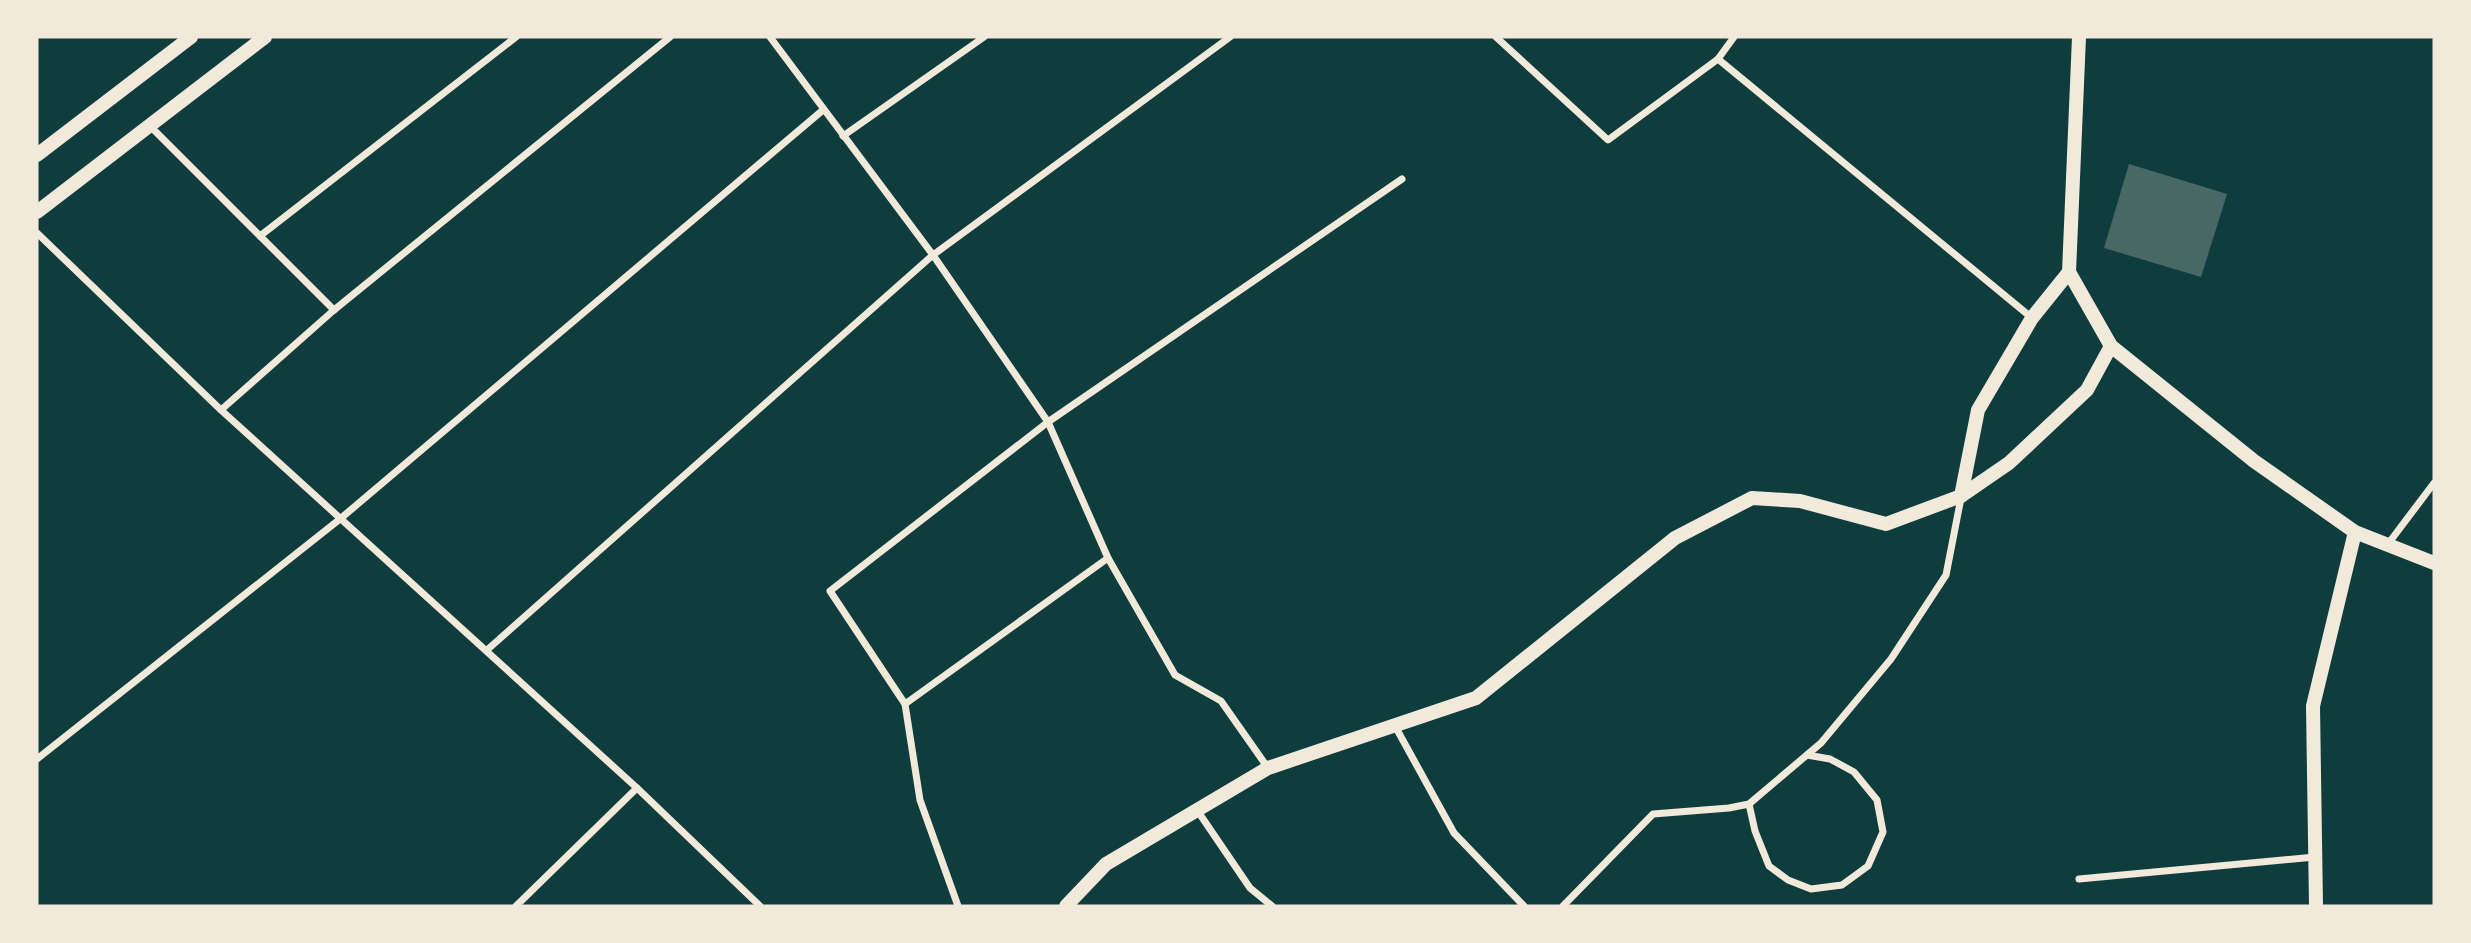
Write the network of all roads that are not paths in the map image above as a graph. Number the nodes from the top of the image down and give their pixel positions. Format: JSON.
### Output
{"nodes":[{"id":1,"x":191,"y":37,"type":"edge"},
{"id":2,"x":265,"y":37,"type":"edge"},
{"id":3,"x":516,"y":37,"type":"edge"},
{"id":4,"x":670,"y":37,"type":"edge"},
{"id":5,"x":770,"y":37,"type":"edge"},
{"id":6,"x":984,"y":37,"type":"edge"},
{"id":7,"x":1230,"y":37,"type":"edge"},
{"id":8,"x":1496,"y":37,"type":"edge"},
{"id":9,"x":1734,"y":37,"type":"edge"},
{"id":10,"x":2080,"y":37,"type":"edge"},
{"id":11,"x":1718,"y":59,"type":"junction"},
{"id":12,"x":823,"y":110,"type":"junction"},
{"id":13,"x":148,"y":125,"type":"junction"},
{"id":14,"x":843,"y":136,"type":"junction"},
{"id":15,"x":37,"y":155,"type":"edge"},
{"id":16,"x":1402,"y":179,"type":"dead end"},
{"id":17,"x":37,"y":212,"type":"edge"},
{"id":18,"x":37,"y":233,"type":"edge"},
{"id":19,"x":260,"y":236,"type":"junction"},
{"id":20,"x":933,"y":255,"type":"junction"},
{"id":21,"x":2069,"y":272,"type":"junction"},
{"id":22,"x":334,"y":310,"type":"junction"},
{"id":23,"x":2032,"y":318,"type":"junction"},
{"id":24,"x":2111,"y":346,"type":"junction"},
{"id":25,"x":221,"y":410,"type":"junction"},
{"id":26,"x":1048,"y":422,"type":"junction"},
{"id":27,"x":2434,"y":483,"type":"edge"},
{"id":28,"x":1961,"y":496,"type":"junction"},
{"id":29,"x":340,"y":519,"type":"junction"},
{"id":30,"x":2355,"y":532,"type":"junction"},
{"id":31,"x":2388,"y":544,"type":"junction"},
{"id":32,"x":1108,"y":558,"type":"junction"},
{"id":33,"x":2434,"y":563,"type":"edge"},
{"id":34,"x":487,"y":650,"type":"junction"},
{"id":35,"x":905,"y":704,"type":"junction"},
{"id":36,"x":1394,"y":725,"type":"junction"},
{"id":37,"x":1807,"y":755,"type":"junction"},
{"id":38,"x":37,"y":759,"type":"edge"},
{"id":39,"x":1268,"y":768,"type":"junction"},
{"id":40,"x":637,"y":788,"type":"junction"},
{"id":41,"x":1749,"y":804,"type":"junction"},
{"id":42,"x":1197,"y":810,"type":"junction"},
{"id":43,"x":2316,"y":857,"type":"junction"},
{"id":44,"x":2079,"y":879,"type":"dead end"},
{"id":45,"x":516,"y":906,"type":"edge"},
{"id":46,"x":760,"y":906,"type":"edge"},
{"id":47,"x":958,"y":906,"type":"edge"},
{"id":48,"x":1066,"y":906,"type":"edge"},
{"id":49,"x":1272,"y":906,"type":"edge"},
{"id":50,"x":1524,"y":906,"type":"edge"},
{"id":51,"x":1563,"y":906,"type":"edge"},
{"id":52,"x":2316,"y":906,"type":"edge"}],
"edges":[{"from":1,"to":15,"type":"main road"},
{"from":2,"to":13,"type":"main road"},
{"from":3,"to":19,"type":"street"},
{"from":4,"to":22,"type":"street"},
{"from":5,"to":12,"type":"street"},
{"from":6,"to":14,"type":"street"},
{"from":7,"to":20,"type":"street"},
{"from":8,"to":11,"type":"street"},
{"from":9,"to":11,"type":"street"},
{"from":10,"to":21,"type":"main road"},
{"from":11,"to":23,"type":"street"},
{"from":12,"to":14,"type":"street"},
{"from":12,"to":29,"type":"street"},
{"from":13,"to":17,"type":"main road"},
{"from":13,"to":19,"type":"street"},
{"from":14,"to":20,"type":"street"},
{"from":16,"to":26,"type":"street"},
{"from":18,"to":25,"type":"street"},
{"from":19,"to":22,"type":"street"},
{"from":20,"to":26,"type":"street"},
{"from":20,"to":34,"type":"street"},
{"from":21,"to":23,"type":"main road"},
{"from":21,"to":24,"type":"main road"},
{"from":22,"to":25,"type":"street"},
{"from":23,"to":28,"type":"main road"},
{"from":24,"to":28,"type":"main road"},
{"from":24,"to":30,"type":"main road"},
{"from":25,"to":29,"type":"street"},
{"from":26,"to":32,"type":"street"},
{"from":26,"to":35,"type":"street"},
{"from":27,"to":31,"type":"street"},
{"from":28,"to":36,"type":"main road"},
{"from":28,"to":37,"type":"street"},
{"from":29,"to":34,"type":"street"},
{"from":29,"to":38,"type":"street"},
{"from":30,"to":31,"type":"main road"},
{"from":30,"to":43,"type":"main road"},
{"from":31,"to":33,"type":"main road"},
{"from":32,"to":35,"type":"street"},
{"from":32,"to":39,"type":"street"},
{"from":34,"to":40,"type":"street"},
{"from":35,"to":47,"type":"street"},
{"from":36,"to":39,"type":"main road"},
{"from":36,"to":50,"type":"street"},
{"from":37,"to":41,"type":"street"},
{"from":37,"to":41,"type":"street"},
{"from":39,"to":42,"type":"main road"},
{"from":40,"to":45,"type":"street"},
{"from":40,"to":46,"type":"street"},
{"from":41,"to":51,"type":"street"},
{"from":42,"to":48,"type":"main road"},
{"from":42,"to":49,"type":"street"},
{"from":43,"to":44,"type":"street"},
{"from":43,"to":52,"type":"main road"}]}
